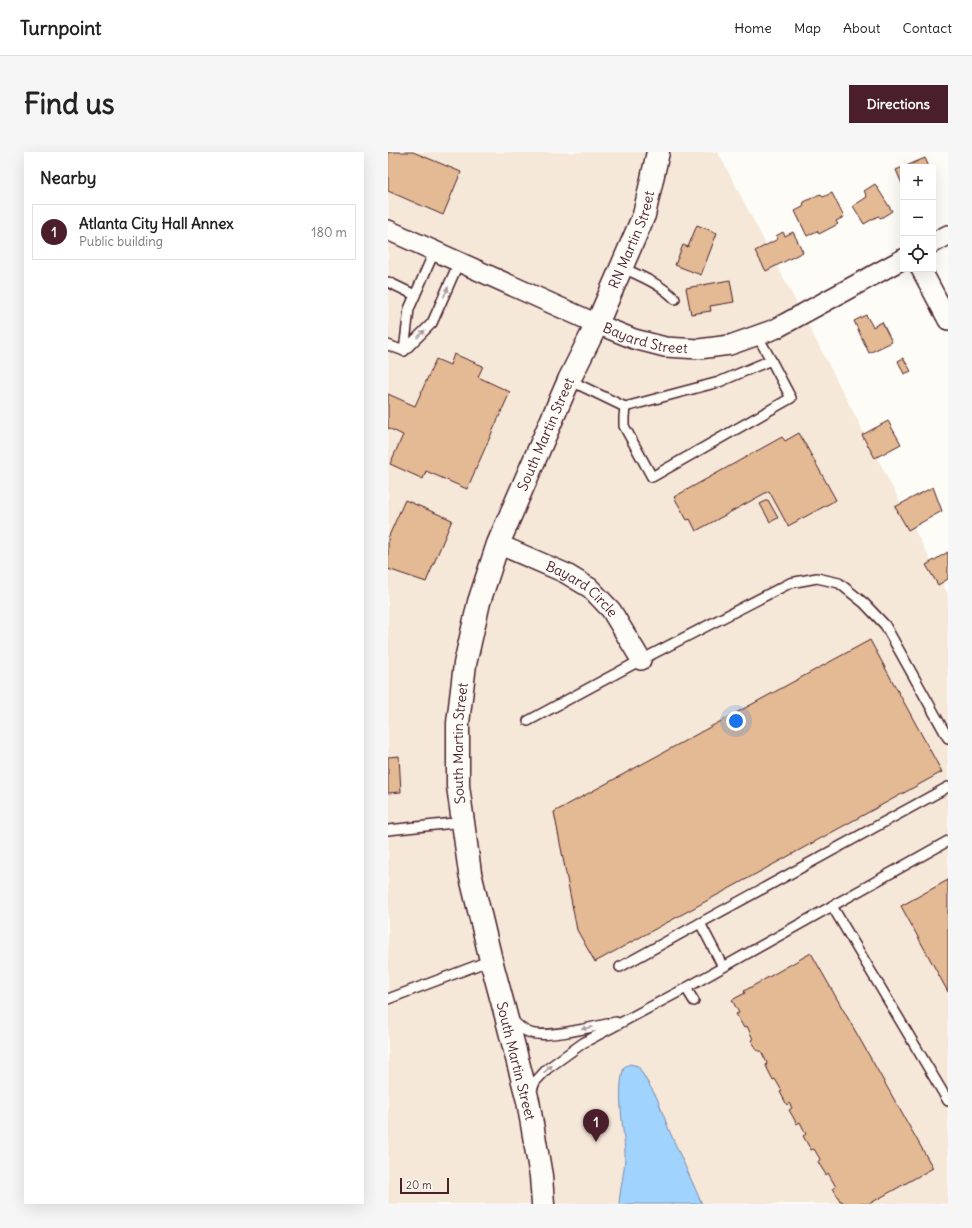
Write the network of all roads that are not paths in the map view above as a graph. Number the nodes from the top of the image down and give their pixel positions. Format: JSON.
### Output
{"nodes":[{"id":1,"x":658,"y":152,"type":"edge"},
{"id":2,"x":388,"y":230,"type":"edge"},
{"id":3,"x":948,"y":235,"type":"edge"},
{"id":4,"x":936,"y":241,"type":"edge"},
{"id":5,"x":434,"y":250,"type":"junction"},
{"id":6,"x":900,"y":261,"type":"edge"},
{"id":7,"x":459,"y":262,"type":"junction"},
{"id":8,"x":621,"y":267,"type":"junction"},
{"id":9,"x":923,"y":272,"type":"edge"},
{"id":10,"x":388,"y":282,"type":"edge"},
{"id":11,"x":415,"y":295,"type":"junction"},
{"id":12,"x":675,"y":299,"type":"dead end"},
{"id":13,"x":948,"y":320,"type":"edge"},
{"id":14,"x":597,"y":324,"type":"junction"},
{"id":15,"x":757,"y":335,"type":"junction"},
{"id":16,"x":388,"y":345,"type":"edge"},
{"id":17,"x":404,"y":351,"type":"junction"},
{"id":18,"x":771,"y":360,"type":"junction"},
{"id":19,"x":569,"y":380,"type":"junction"},
{"id":20,"x":625,"y":407,"type":"junction"},
{"id":21,"x":498,"y":544,"type":"junction"},
{"id":22,"x":641,"y":660,"type":"junction"},
{"id":23,"x":528,"y":721,"type":"dead end"},
{"id":24,"x":948,"y":738,"type":"edge"},
{"id":25,"x":948,"y":788,"type":"edge"},
{"id":26,"x":463,"y":822,"type":"junction"},
{"id":27,"x":388,"y":830,"type":"edge"},
{"id":28,"x":948,"y":841,"type":"edge"},
{"id":29,"x":832,"y":906,"type":"junction"},
{"id":30,"x":700,"y":923,"type":"junction"},
{"id":31,"x":491,"y":960,"type":"junction"},
{"id":32,"x":620,"y":967,"type":"dead end"},
{"id":33,"x":723,"y":967,"type":"junction"},
{"id":34,"x":686,"y":988,"type":"junction"},
{"id":35,"x":388,"y":999,"type":"edge"},
{"id":36,"x":694,"y":1001,"type":"dead end"},
{"id":37,"x":505,"y":1012,"type":"junction"},
{"id":38,"x":625,"y":1021,"type":"junction"},
{"id":39,"x":528,"y":1101,"type":"junction"},
{"id":40,"x":948,"y":1101,"type":"edge"},
{"id":41,"x":543,"y":1204,"type":"edge"}],
"edges":[{"from":1,"to":8,"type":"street","name":"RN Martin Street"},
{"from":2,"to":5,"type":"street","name":"Bayard Street"},
{"from":3,"to":4,"type":"street"},
{"from":5,"to":7,"type":"street","name":"Bayard Street"},
{"from":5,"to":11,"type":"lane"},
{"from":6,"to":15,"type":"street","name":"Bayard Street"},
{"from":7,"to":14,"type":"street","name":"Bayard Street"},
{"from":17,"to":7,"type":"lane","one_way":true},
{"from":8,"to":12,"type":"lane"},
{"from":8,"to":14,"type":"street","name":"RN Martin Street"},
{"from":9,"to":13,"type":"street"},
{"from":10,"to":11,"type":"lane"},
{"from":11,"to":17,"type":"lane"},
{"from":14,"to":15,"type":"street","name":"Bayard Street"},
{"from":14,"to":19,"type":"street","name":"South Martin Street"},
{"from":15,"to":18,"type":"lane"},
{"from":16,"to":17,"type":"lane"},
{"from":18,"to":20,"type":"lane"},
{"from":18,"to":20,"type":"lane"},
{"from":19,"to":20,"type":"lane"},
{"from":19,"to":21,"type":"street","name":"South Martin Street"},
{"from":21,"to":22,"type":"street","name":"Bayard Circle"},
{"from":21,"to":26,"type":"street","name":"South Martin Street"},
{"from":22,"to":23,"type":"lane"},
{"from":22,"to":24,"type":"lane"},
{"from":25,"to":30,"type":"lane"},
{"from":26,"to":27,"type":"lane"},
{"from":26,"to":31,"type":"street","name":"South Martin Street"},
{"from":28,"to":29,"type":"lane"},
{"from":29,"to":33,"type":"lane"},
{"from":29,"to":40,"type":"lane"},
{"from":30,"to":32,"type":"lane"},
{"from":30,"to":33,"type":"lane"},
{"from":31,"to":35,"type":"lane"},
{"from":31,"to":37,"type":"street","name":"South Martin Street"},
{"from":33,"to":34,"type":"lane"},
{"from":34,"to":36,"type":"lane"},
{"from":34,"to":38,"type":"lane"},
{"from":38,"to":37,"type":"lane","one_way":true},
{"from":37,"to":39,"type":"street","name":"South Martin Street"},
{"from":39,"to":38,"type":"lane","one_way":true},
{"from":39,"to":41,"type":"street","name":"South Martin Street"}]}
